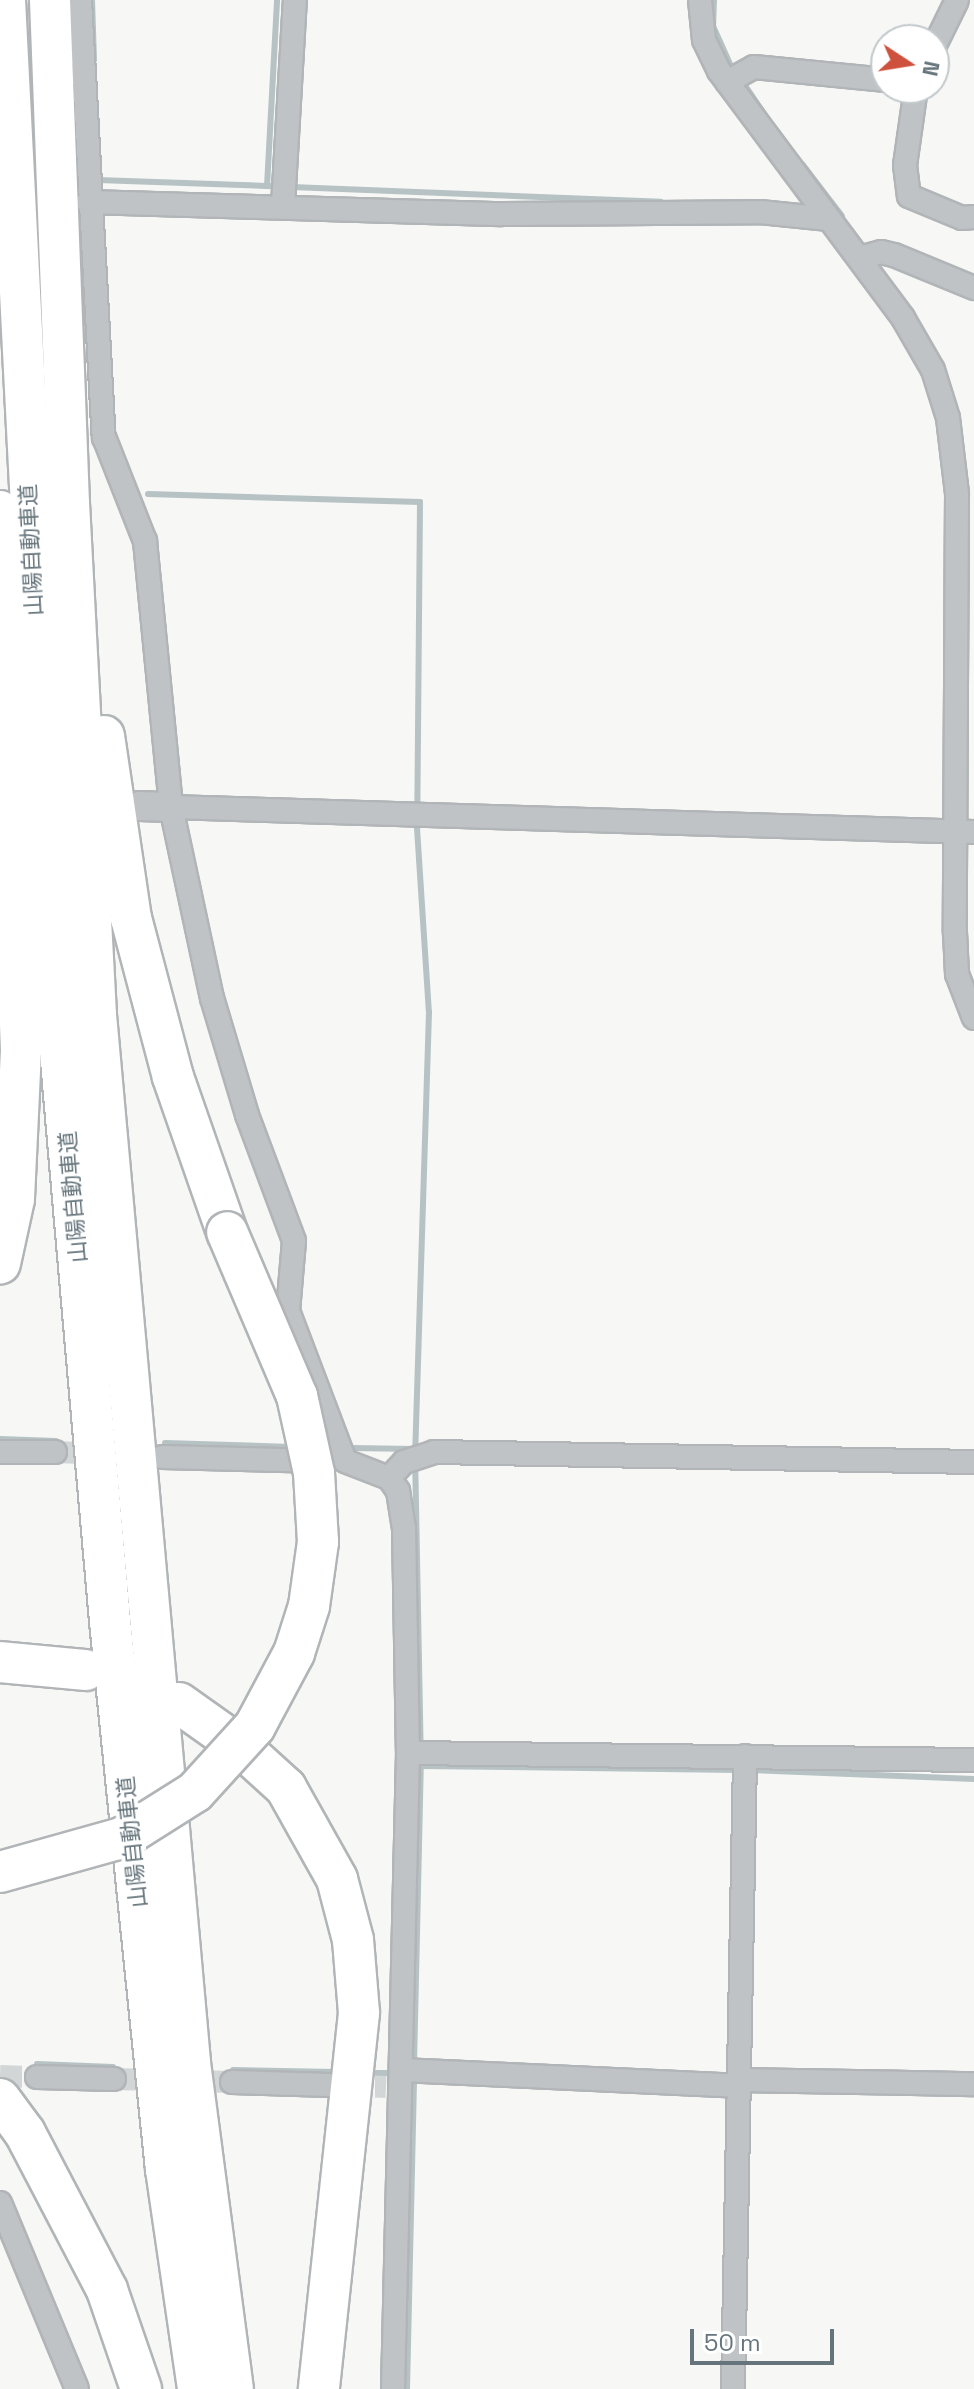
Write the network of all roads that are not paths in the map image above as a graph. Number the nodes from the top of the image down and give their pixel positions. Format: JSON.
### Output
{"nodes":[{"id":1,"x":5,"y":0,"type":"edge"},
{"id":2,"x":50,"y":0,"type":"edge"},
{"id":3,"x":80,"y":0,"type":"edge"},
{"id":4,"x":295,"y":0,"type":"edge"},
{"id":5,"x":700,"y":0,"type":"edge"},
{"id":6,"x":957,"y":0,"type":"edge"},
{"id":7,"x":945,"y":24,"type":"edge"},
{"id":8,"x":733,"y":78,"type":"junction"},
{"id":9,"x":870,"y":78,"type":"edge"},
{"id":10,"x":914,"y":104,"type":"edge"},
{"id":11,"x":87,"y":187,"type":"junction"},
{"id":12,"x":284,"y":193,"type":"junction"},
{"id":13,"x":974,"y":217,"type":"edge"},
{"id":14,"x":829,"y":219,"type":"junction"},
{"id":15,"x":859,"y":258,"type":"junction"},
{"id":16,"x":974,"y":288,"type":"edge"},
{"id":17,"x":19,"y":308,"type":"junction"},
{"id":18,"x":0,"y":376,"type":"edge"},
{"id":19,"x":69,"y":503,"type":"junction"},
{"id":20,"x":14,"y":507,"type":"edge"},
{"id":21,"x":139,"y":806,"type":"dead end"},
{"id":22,"x":171,"y":807,"type":"junction"},
{"id":23,"x":963,"y":831,"type":"edge"},
{"id":24,"x":974,"y":1018,"type":"edge"},
{"id":25,"x":0,"y":1263,"type":"edge"},
{"id":26,"x":0,"y":1452,"type":"edge"},
{"id":27,"x":55,"y":1452,"type":"tunnel mouth"},
{"id":28,"x":162,"y":1457,"type":"dead end"},
{"id":29,"x":345,"y":1461,"type":"junction"},
{"id":30,"x":974,"y":1462,"type":"edge"},
{"id":31,"x":389,"y":1478,"type":"junction"},
{"id":32,"x":0,"y":1662,"type":"edge"},
{"id":33,"x":86,"y":1670,"type":"dead end"},
{"id":34,"x":179,"y":1703,"type":"dead end"},
{"id":35,"x":417,"y":1753,"type":"junction"},
{"id":36,"x":974,"y":1760,"type":"edge"},
{"id":37,"x":745,"y":1765,"type":"junction"},
{"id":38,"x":0,"y":1872,"type":"edge"},
{"id":39,"x":37,"y":2077,"type":"tunnel mouth"},
{"id":40,"x":403,"y":2077,"type":"junction"},
{"id":41,"x":114,"y":2079,"type":"tunnel mouth"},
{"id":42,"x":232,"y":2082,"type":"tunnel mouth"},
{"id":43,"x":737,"y":2083,"type":"junction"},
{"id":44,"x":974,"y":2084,"type":"edge"},
{"id":45,"x":329,"y":2085,"type":"tunnel mouth"},
{"id":46,"x":0,"y":2099,"type":"edge"},
{"id":47,"x":0,"y":2203,"type":"edge"},
{"id":48,"x":394,"y":2387,"type":"edge"},
{"id":49,"x":76,"y":2388,"type":"edge"},
{"id":50,"x":141,"y":2389,"type":"edge"},
{"id":51,"x":198,"y":2389,"type":"edge"},
{"id":52,"x":233,"y":2389,"type":"edge"},
{"id":53,"x":319,"y":2389,"type":"edge"},
{"id":54,"x":733,"y":2389,"type":"edge"}],
"edges":[{"from":1,"to":17,"type":"highway","name":"山陽自動車道"},
{"from":2,"to":19,"type":"highway","name":"山陽自動車道"},
{"from":3,"to":11,"type":"street"},
{"from":4,"to":12,"type":"street"},
{"from":5,"to":8,"type":"street"},
{"from":6,"to":7,"type":"street"},
{"from":8,"to":9,"type":"street"},
{"from":8,"to":14,"type":"street"},
{"from":10,"to":13,"type":"street"},
{"from":11,"to":12,"type":"street"},
{"from":11,"to":22,"type":"street"},
{"from":12,"to":14,"type":"street"},
{"from":14,"to":15,"type":"street"},
{"from":15,"to":16,"type":"street"},
{"from":15,"to":23,"type":"street"},
{"from":17,"to":18,"type":"highway"},
{"from":17,"to":20,"type":"highway","name":"山陽自動車道"},
{"from":19,"to":38,"type":"highway","bridge":true},
{"from":19,"to":52,"type":"highway","name":"山陽自動車道"},
{"from":20,"to":25,"type":"highway"},
{"from":20,"to":51,"type":"highway","name":"山陽自動車道"},
{"from":21,"to":22,"type":"street"},
{"from":22,"to":23,"type":"street"},
{"from":22,"to":29,"type":"street"},
{"from":23,"to":24,"type":"street"},
{"from":26,"to":27,"type":"street"},
{"from":28,"to":29,"type":"street"},
{"from":29,"to":31,"type":"street"},
{"from":30,"to":31,"type":"street"},
{"from":31,"to":35,"type":"street"},
{"from":32,"to":33,"type":"highway"},
{"from":34,"to":53,"type":"highway"},
{"from":35,"to":37,"type":"street"},
{"from":35,"to":40,"type":"street"},
{"from":36,"to":37,"type":"street"},
{"from":37,"to":43,"type":"street"},
{"from":39,"to":41,"type":"street"},
{"from":40,"to":43,"type":"street"},
{"from":40,"to":48,"type":"street"},
{"from":42,"to":45,"type":"street"},
{"from":43,"to":44,"type":"street"},
{"from":43,"to":54,"type":"street"},
{"from":46,"to":50,"type":"highway"},
{"from":47,"to":49,"type":"street"}]}
